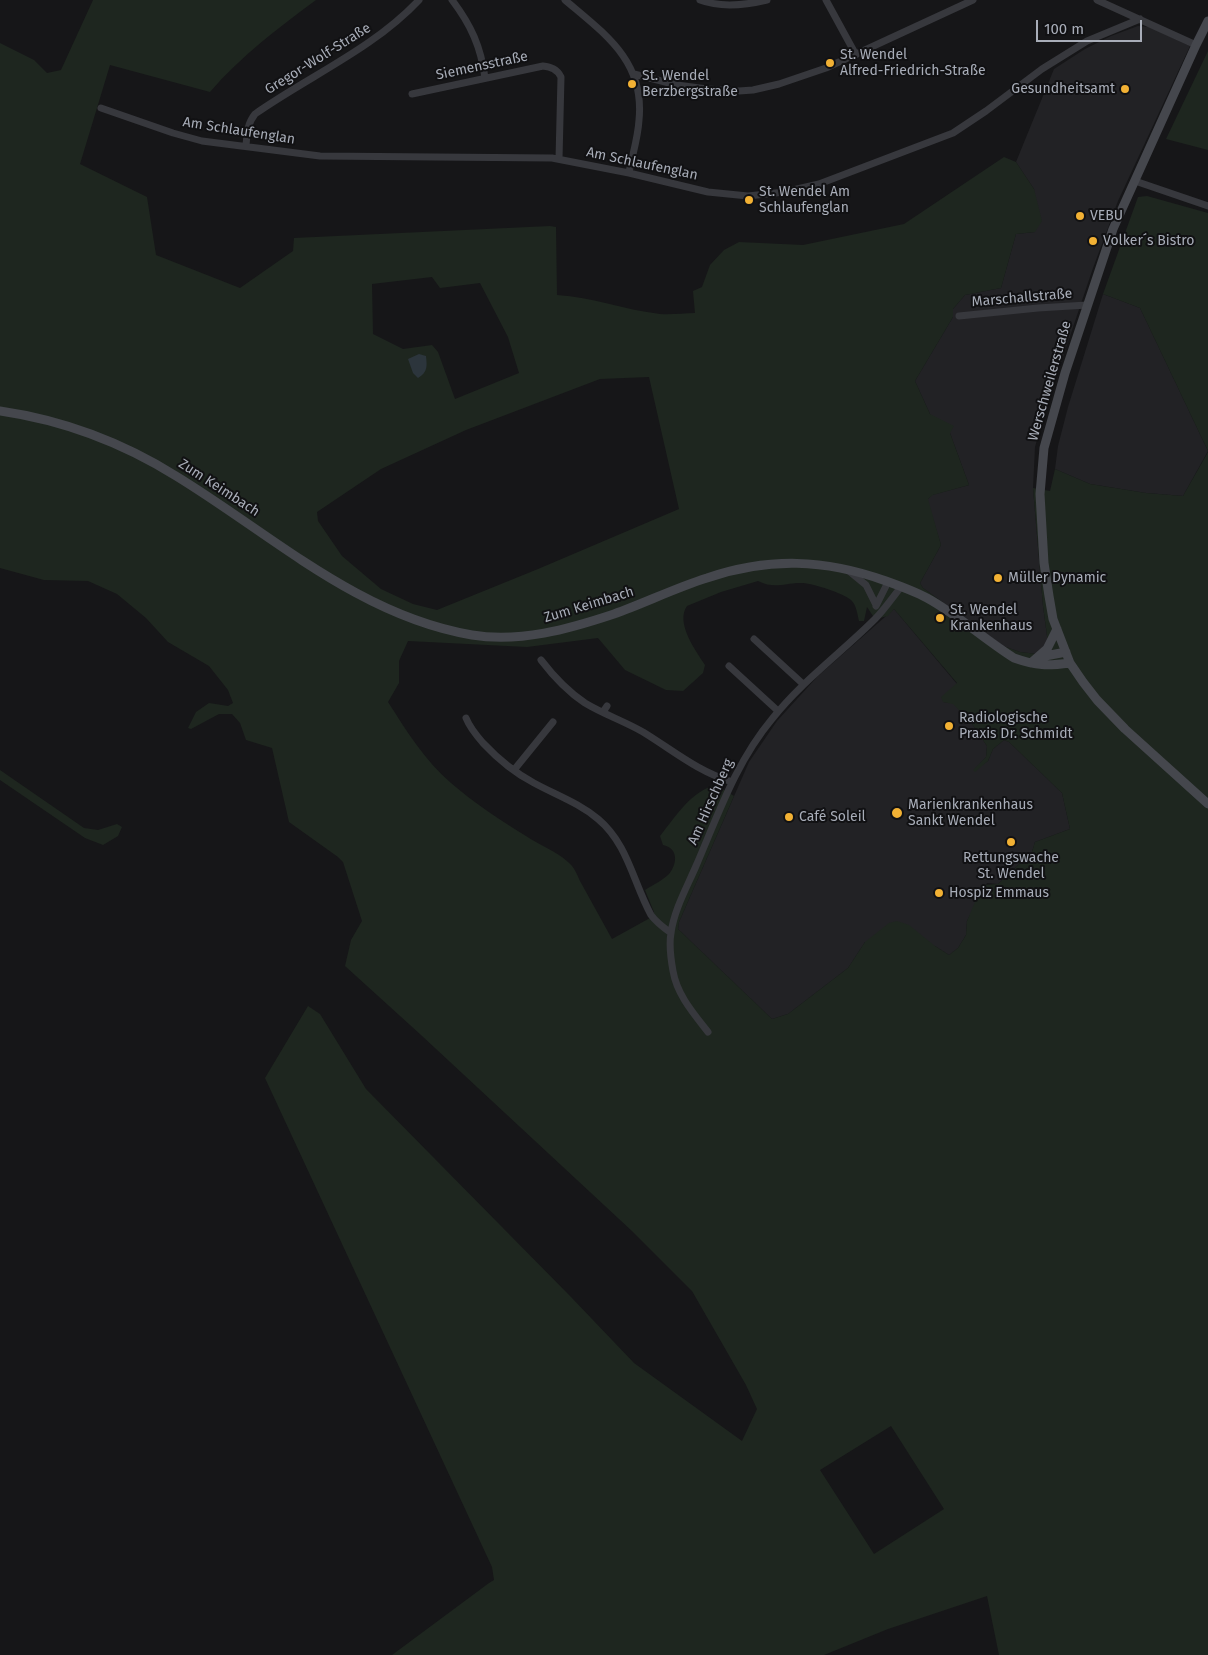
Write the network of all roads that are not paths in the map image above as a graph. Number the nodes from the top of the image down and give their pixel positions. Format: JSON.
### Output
{"nodes":[{"id":1,"x":419,"y":0,"type":"edge"},
{"id":2,"x":452,"y":0,"type":"edge"},
{"id":3,"x":565,"y":0,"type":"edge"},
{"id":4,"x":700,"y":0,"type":"edge"},
{"id":5,"x":767,"y":0,"type":"edge"},
{"id":6,"x":826,"y":0,"type":"edge"},
{"id":7,"x":973,"y":0,"type":"edge"},
{"id":8,"x":1097,"y":0,"type":"edge"},
{"id":9,"x":963,"y":2,"type":"edge"},
{"id":10,"x":1140,"y":19,"type":"junction"},
{"id":11,"x":1208,"y":21,"type":"edge"},
{"id":12,"x":1196,"y":44,"type":"junction"},
{"id":13,"x":856,"y":55,"type":"junction"},
{"id":14,"x":634,"y":74,"type":"junction"},
{"id":15,"x":485,"y":78,"type":"junction"},
{"id":16,"x":412,"y":94,"type":"dead end"},
{"id":17,"x":101,"y":108,"type":"dead end"},
{"id":18,"x":246,"y":146,"type":"junction"},
{"id":19,"x":559,"y":159,"type":"junction"},
{"id":20,"x":629,"y":173,"type":"junction"},
{"id":21,"x":1135,"y":181,"type":"junction"},
{"id":22,"x":1208,"y":206,"type":"edge"},
{"id":23,"x":1087,"y":305,"type":"junction"},
{"id":24,"x":959,"y":316,"type":"dead end"},
{"id":25,"x":0,"y":411,"type":"edge"},
{"id":26,"x":847,"y":569,"type":"junction"},
{"id":27,"x":888,"y":582,"type":"junction"},
{"id":28,"x":901,"y":587,"type":"junction"},
{"id":29,"x":876,"y":604,"type":"junction"},
{"id":30,"x":874,"y":619,"type":"junction"},
{"id":31,"x":1057,"y":629,"type":"junction"},
{"id":32,"x":754,"y":639,"type":"dead end"},
{"id":33,"x":1066,"y":652,"type":"junction"},
{"id":34,"x":1040,"y":657,"type":"junction"},
{"id":35,"x":541,"y":660,"type":"dead end"},
{"id":36,"x":1070,"y":663,"type":"junction"},
{"id":37,"x":1031,"y":664,"type":"junction"},
{"id":38,"x":729,"y":666,"type":"dead end"},
{"id":39,"x":803,"y":684,"type":"junction"},
{"id":40,"x":778,"y":711,"type":"junction"},
{"id":41,"x":466,"y":718,"type":"dead end"},
{"id":42,"x":553,"y":722,"type":"dead end"},
{"id":43,"x":514,"y":770,"type":"junction"},
{"id":44,"x":732,"y":782,"type":"junction"},
{"id":45,"x":1208,"y":804,"type":"edge"},
{"id":46,"x":671,"y":933,"type":"junction"},
{"id":47,"x":708,"y":1032,"type":"dead end"}],
"edges":[{"from":1,"to":18,"type":"street","name":"Gregor-Wolf-Straße"},
{"from":2,"to":15,"type":"street"},
{"from":3,"to":14,"type":"street"},
{"from":4,"to":5,"type":"street"},
{"from":6,"to":13,"type":"street"},
{"from":7,"to":9,"type":"street"},
{"from":8,"to":10,"type":"street"},
{"from":9,"to":13,"type":"street"},
{"from":10,"to":12,"type":"street"},
{"from":10,"to":20,"type":"street","name":"Am Schlaufenglan"},
{"from":11,"to":12,"type":"street","name":"Werschweilerstraße"},
{"from":12,"to":21,"type":"street","name":"Werschweilerstraße"},
{"from":13,"to":14,"type":"street"},
{"from":14,"to":20,"type":"street"},
{"from":15,"to":16,"type":"street","name":"Siemensstraße"},
{"from":15,"to":19,"type":"street","name":"Siemensstraße"},
{"from":17,"to":18,"type":"street","name":"Am Schlaufenglan"},
{"from":18,"to":19,"type":"street","name":"Am Schlaufenglan"},
{"from":19,"to":20,"type":"street","name":"Am Schlaufenglan"},
{"from":21,"to":22,"type":"street"},
{"from":21,"to":23,"type":"street","name":"Werschweilerstraße"},
{"from":23,"to":24,"type":"street","name":"Marschallstraße"},
{"from":23,"to":31,"type":"street","name":"Werschweilerstraße"},
{"from":25,"to":26,"type":"street","name":"Zum Keimbach"},
{"from":26,"to":27,"type":"street","name":"Zum Keimbach"},
{"from":26,"to":29,"type":"street"},
{"from":27,"to":28,"type":"street","name":"Zum Keimbach"},
{"from":27,"to":29,"type":"street"},
{"from":28,"to":30,"type":"street","name":"Am Hirschberg"},
{"from":28,"to":37,"type":"street","name":"Zum Keimbach"},
{"from":29,"to":30,"type":"street"},
{"from":30,"to":39,"type":"street","name":"Am Hirschberg"},
{"from":31,"to":33,"type":"street","name":"Werschweilerstraße"},
{"from":31,"to":34,"type":"street"},
{"from":32,"to":39,"type":"street"},
{"from":33,"to":34,"type":"street"},
{"from":33,"to":36,"type":"street","name":"Werschweilerstraße"},
{"from":34,"to":37,"type":"street"},
{"from":35,"to":44,"type":"street"},
{"from":36,"to":37,"type":"street","name":"Zum Keimbach"},
{"from":36,"to":45,"type":"street","name":"Werschweilerstraße"},
{"from":38,"to":40,"type":"street"},
{"from":39,"to":40,"type":"street","name":"Am Hirschberg"},
{"from":40,"to":44,"type":"street","name":"Am Hirschberg"},
{"from":41,"to":43,"type":"street"},
{"from":42,"to":43,"type":"street"},
{"from":43,"to":46,"type":"street"},
{"from":44,"to":46,"type":"street","name":"Am Hirschberg"},
{"from":46,"to":47,"type":"street","name":"Am Hirschberg"}]}
